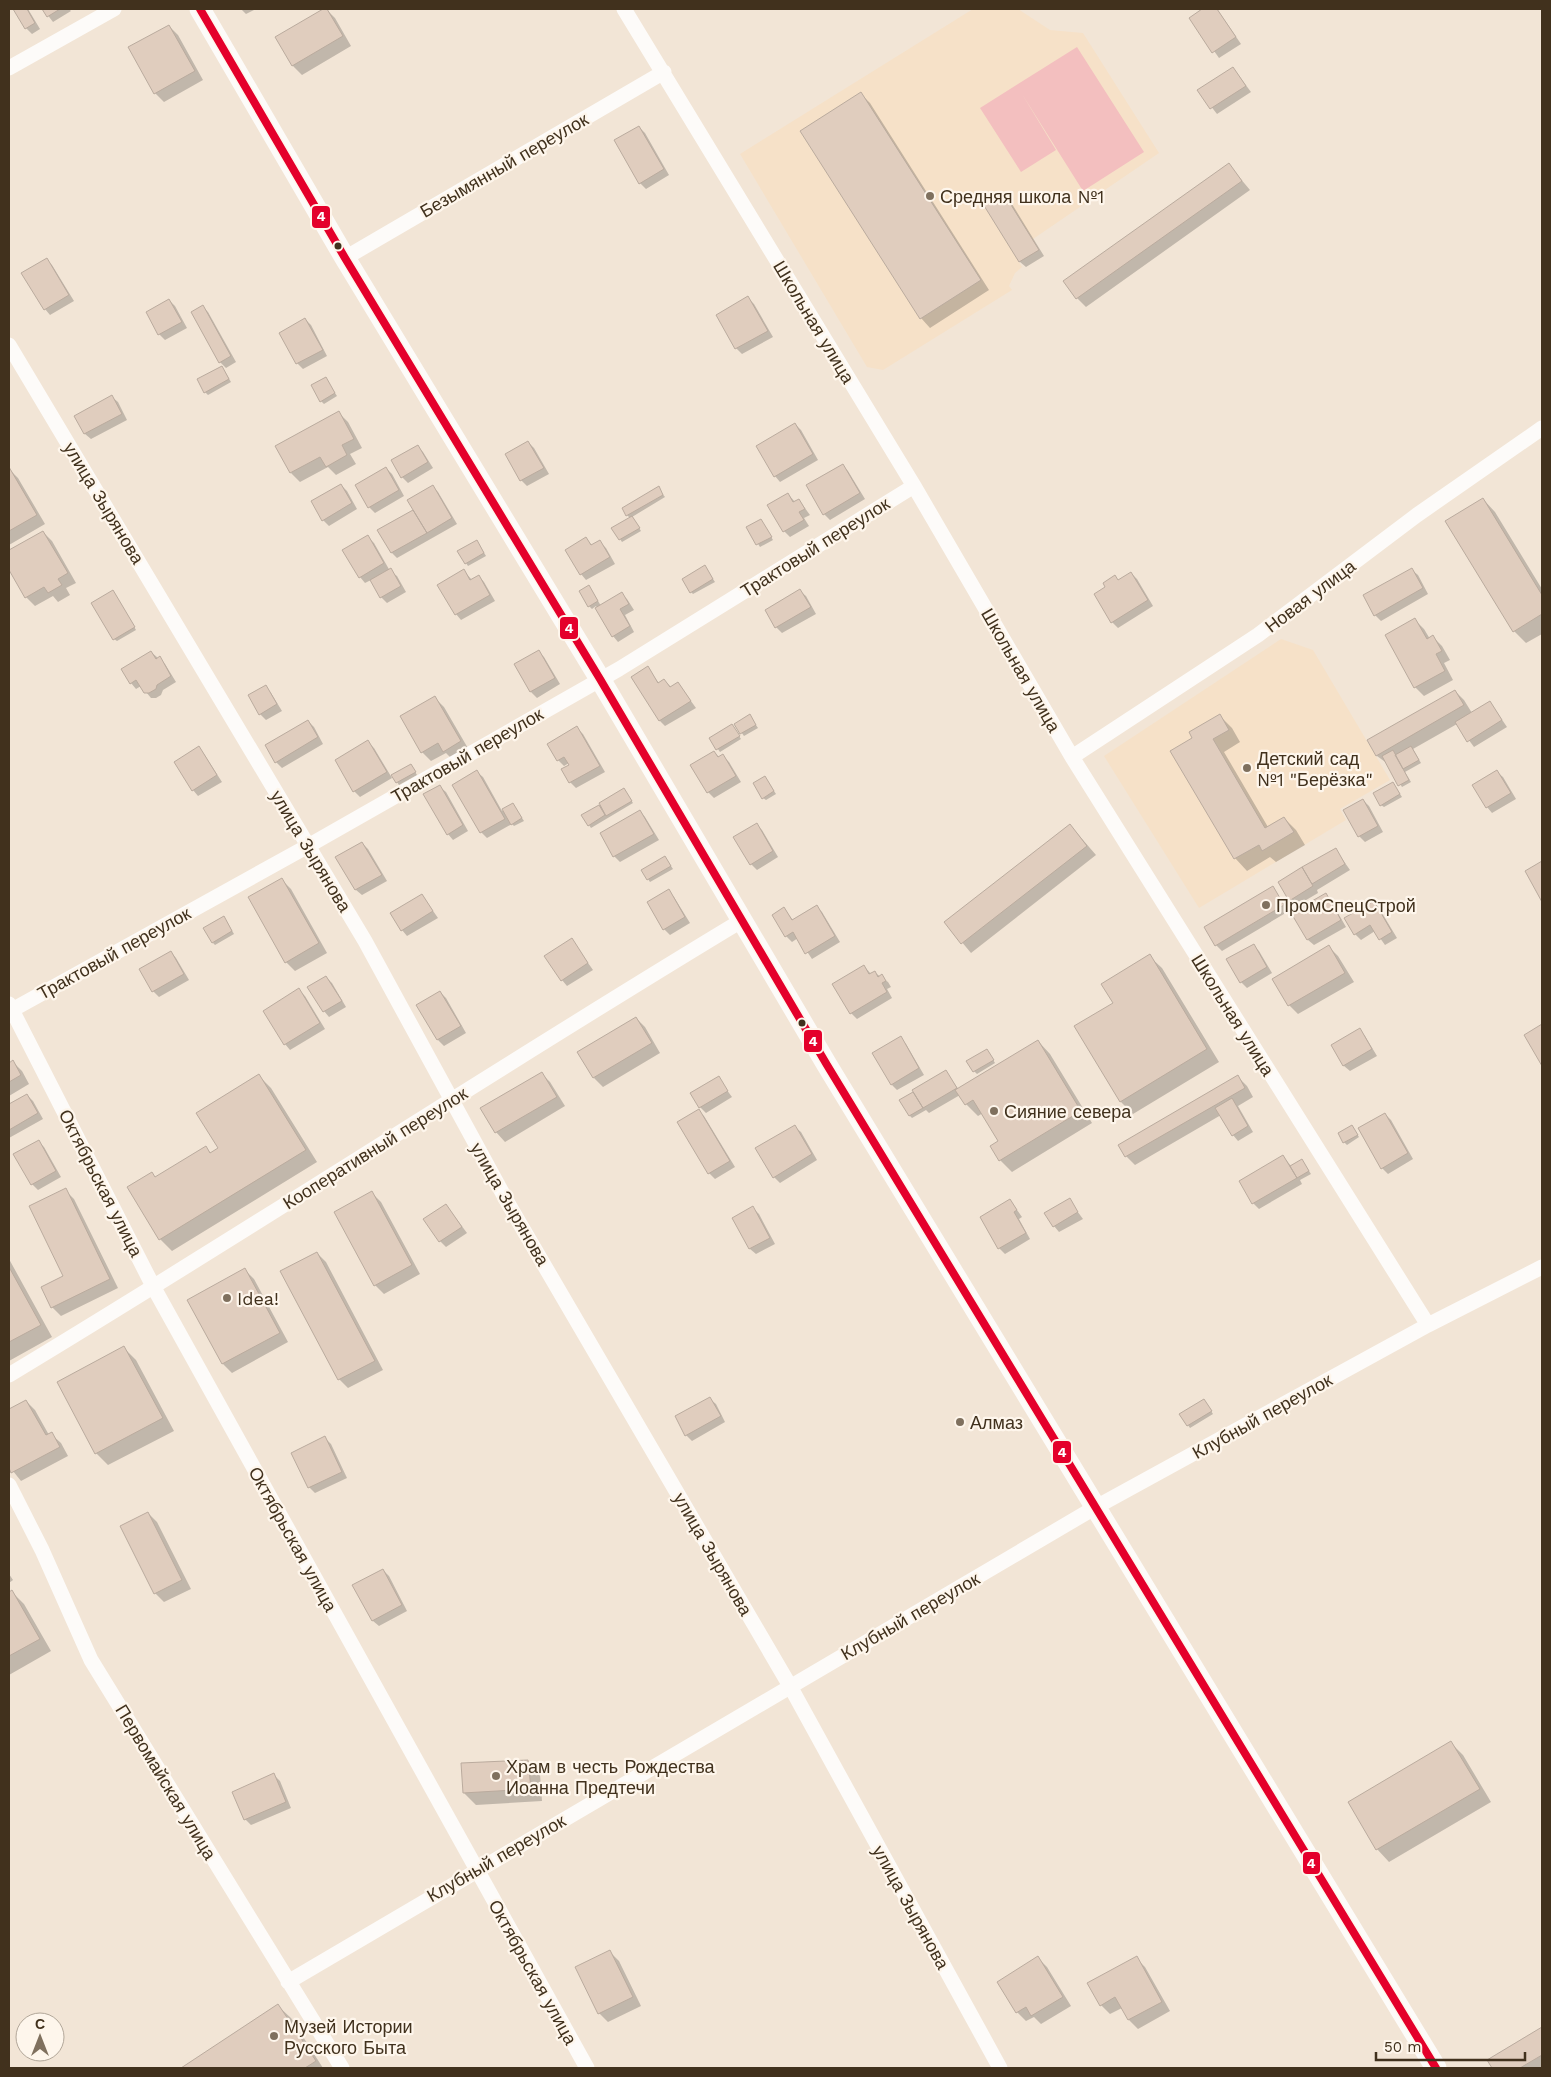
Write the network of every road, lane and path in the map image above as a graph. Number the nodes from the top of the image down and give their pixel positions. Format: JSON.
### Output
{"nodes":[{"id":1,"x":114,"y":9,"type":"edge"},
{"id":2,"x":200,"y":9,"type":"edge"},
{"id":3,"x":624,"y":9,"type":"edge"},
{"id":4,"x":9,"y":68,"type":"edge"},
{"id":5,"x":664,"y":72,"type":"junction"},
{"id":6,"x":345,"y":258,"type":"junction"},
{"id":7,"x":9,"y":345,"type":"edge"},
{"id":8,"x":1542,"y":428,"type":"edge"},
{"id":9,"x":914,"y":486,"type":"junction"},
{"id":10,"x":600,"y":679,"type":"junction"},
{"id":11,"x":1072,"y":757,"type":"junction"},
{"id":12,"x":308,"y":846,"type":"junction"},
{"id":13,"x":742,"y":921,"type":"junction"},
{"id":14,"x":10,"y":1007,"type":"edge"},
{"id":15,"x":451,"y":1099,"type":"junction"},
{"id":16,"x":1542,"y":1267,"type":"edge"},
{"id":17,"x":154,"y":1288,"type":"junction"},
{"id":18,"x":1428,"y":1325,"type":"junction"},
{"id":19,"x":9,"y":1375,"type":"edge"},
{"id":20,"x":9,"y":1485,"type":"edge"},
{"id":21,"x":1096,"y":1507,"type":"junction"},
{"id":22,"x":790,"y":1686,"type":"junction"},
{"id":23,"x":476,"y":1870,"type":"junction"},
{"id":24,"x":288,"y":1982,"type":"junction"},
{"id":25,"x":342,"y":2068,"type":"edge"},
{"id":26,"x":587,"y":2068,"type":"edge"},
{"id":27,"x":1000,"y":2068,"type":"edge"},
{"id":28,"x":1436,"y":2068,"type":"edge"}],
"edges":[{"from":1,"to":4,"type":"street"},
{"from":2,"to":6,"type":"main road"},
{"from":3,"to":5,"type":"street","name":"Школьная улица"},
{"from":5,"to":6,"type":"street","name":"Безымянный переулок"},
{"from":5,"to":9,"type":"street","name":"Школьная улица"},
{"from":6,"to":10,"type":"main road"},
{"from":7,"to":12,"type":"street","name":"улица Зырянова"},
{"from":8,"to":11,"type":"street","name":"Новая улица"},
{"from":9,"to":10,"type":"street","name":"Трактовый переулок"},
{"from":9,"to":11,"type":"street","name":"Школьная улица"},
{"from":10,"to":12,"type":"street","name":"Трактовый переулок"},
{"from":10,"to":13,"type":"main road"},
{"from":11,"to":18,"type":"street","name":"Школьная улица"},
{"from":12,"to":14,"type":"street","name":"Трактовый переулок"},
{"from":12,"to":15,"type":"street","name":"улица Зырянова"},
{"from":13,"to":15,"type":"street","name":"Кооперативный переулок"},
{"from":13,"to":21,"type":"main road"},
{"from":14,"to":17,"type":"street","name":"Октябрьская улица"},
{"from":15,"to":17,"type":"street","name":"Кооперативный переулок"},
{"from":15,"to":22,"type":"street","name":"улица Зырянова"},
{"from":16,"to":18,"type":"street","name":"Клубный переулок"},
{"from":17,"to":19,"type":"street","name":"Кооперативный переулок"},
{"from":17,"to":23,"type":"street","name":"Октябрьская улица"},
{"from":18,"to":21,"type":"street","name":"Клубный переулок"},
{"from":20,"to":24,"type":"street","name":"Первомайская улица"},
{"from":21,"to":22,"type":"street","name":"Клубный переулок"},
{"from":21,"to":28,"type":"main road"},
{"from":22,"to":23,"type":"street","name":"Клубный переулок"},
{"from":22,"to":27,"type":"street","name":"улица Зырянова"},
{"from":23,"to":24,"type":"street","name":"Клубный переулок"},
{"from":23,"to":26,"type":"street","name":"Октябрьская улица"},
{"from":24,"to":25,"type":"street","name":"Первомайская улица"}]}
